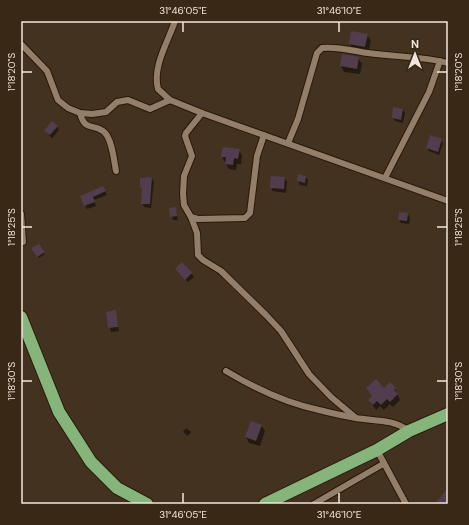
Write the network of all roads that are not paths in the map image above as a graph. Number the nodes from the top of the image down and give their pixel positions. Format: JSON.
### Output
{"nodes":[{"id":1,"x":176,"y":21,"type":"edge"},
{"id":2,"x":21,"y":44,"type":"edge"},
{"id":3,"x":440,"y":61,"type":"junction"},
{"id":4,"x":448,"y":63,"type":"edge"},
{"id":5,"x":170,"y":100,"type":"junction"},
{"id":6,"x":80,"y":113,"type":"junction"},
{"id":7,"x":202,"y":113,"type":"junction"},
{"id":8,"x":264,"y":135,"type":"junction"},
{"id":9,"x":288,"y":143,"type":"junction"},
{"id":10,"x":116,"y":171,"type":"dead end"},
{"id":11,"x":385,"y":178,"type":"junction"},
{"id":12,"x":448,"y":201,"type":"edge"},
{"id":13,"x":21,"y":214,"type":"edge"},
{"id":14,"x":191,"y":217,"type":"junction"},
{"id":15,"x":23,"y":242,"type":"dead end"},
{"id":16,"x":21,"y":317,"type":"edge"},
{"id":17,"x":226,"y":371,"type":"dead end"},
{"id":18,"x":448,"y":414,"type":"edge"},
{"id":19,"x":356,"y":418,"type":"junction"},
{"id":20,"x":409,"y":431,"type":"junction"},
{"id":21,"x":377,"y":450,"type":"junction"},
{"id":22,"x":383,"y":464,"type":"junction"},
{"id":23,"x":147,"y":504,"type":"edge"},
{"id":24,"x":265,"y":504,"type":"edge"},
{"id":25,"x":314,"y":504,"type":"edge"},
{"id":26,"x":406,"y":504,"type":"edge"}],
"edges":[{"from":1,"to":5,"type":"street"},
{"from":2,"to":6,"type":"street"},
{"from":3,"to":4,"type":"street"},
{"from":3,"to":9,"type":"street"},
{"from":3,"to":11,"type":"street"},
{"from":5,"to":6,"type":"street"},
{"from":5,"to":7,"type":"street"},
{"from":6,"to":10,"type":"street"},
{"from":7,"to":8,"type":"street"},
{"from":7,"to":14,"type":"street"},
{"from":8,"to":9,"type":"street"},
{"from":8,"to":14,"type":"street"},
{"from":9,"to":11,"type":"street"},
{"from":11,"to":12,"type":"street"},
{"from":13,"to":15,"type":"street"},
{"from":14,"to":19,"type":"street"},
{"from":16,"to":23,"type":"highway"},
{"from":17,"to":19,"type":"street"},
{"from":18,"to":20,"type":"highway"},
{"from":19,"to":20,"type":"street"},
{"from":20,"to":21,"type":"highway"},
{"from":21,"to":22,"type":"street"},
{"from":21,"to":24,"type":"highway"},
{"from":22,"to":25,"type":"street"},
{"from":22,"to":26,"type":"street"}]}
